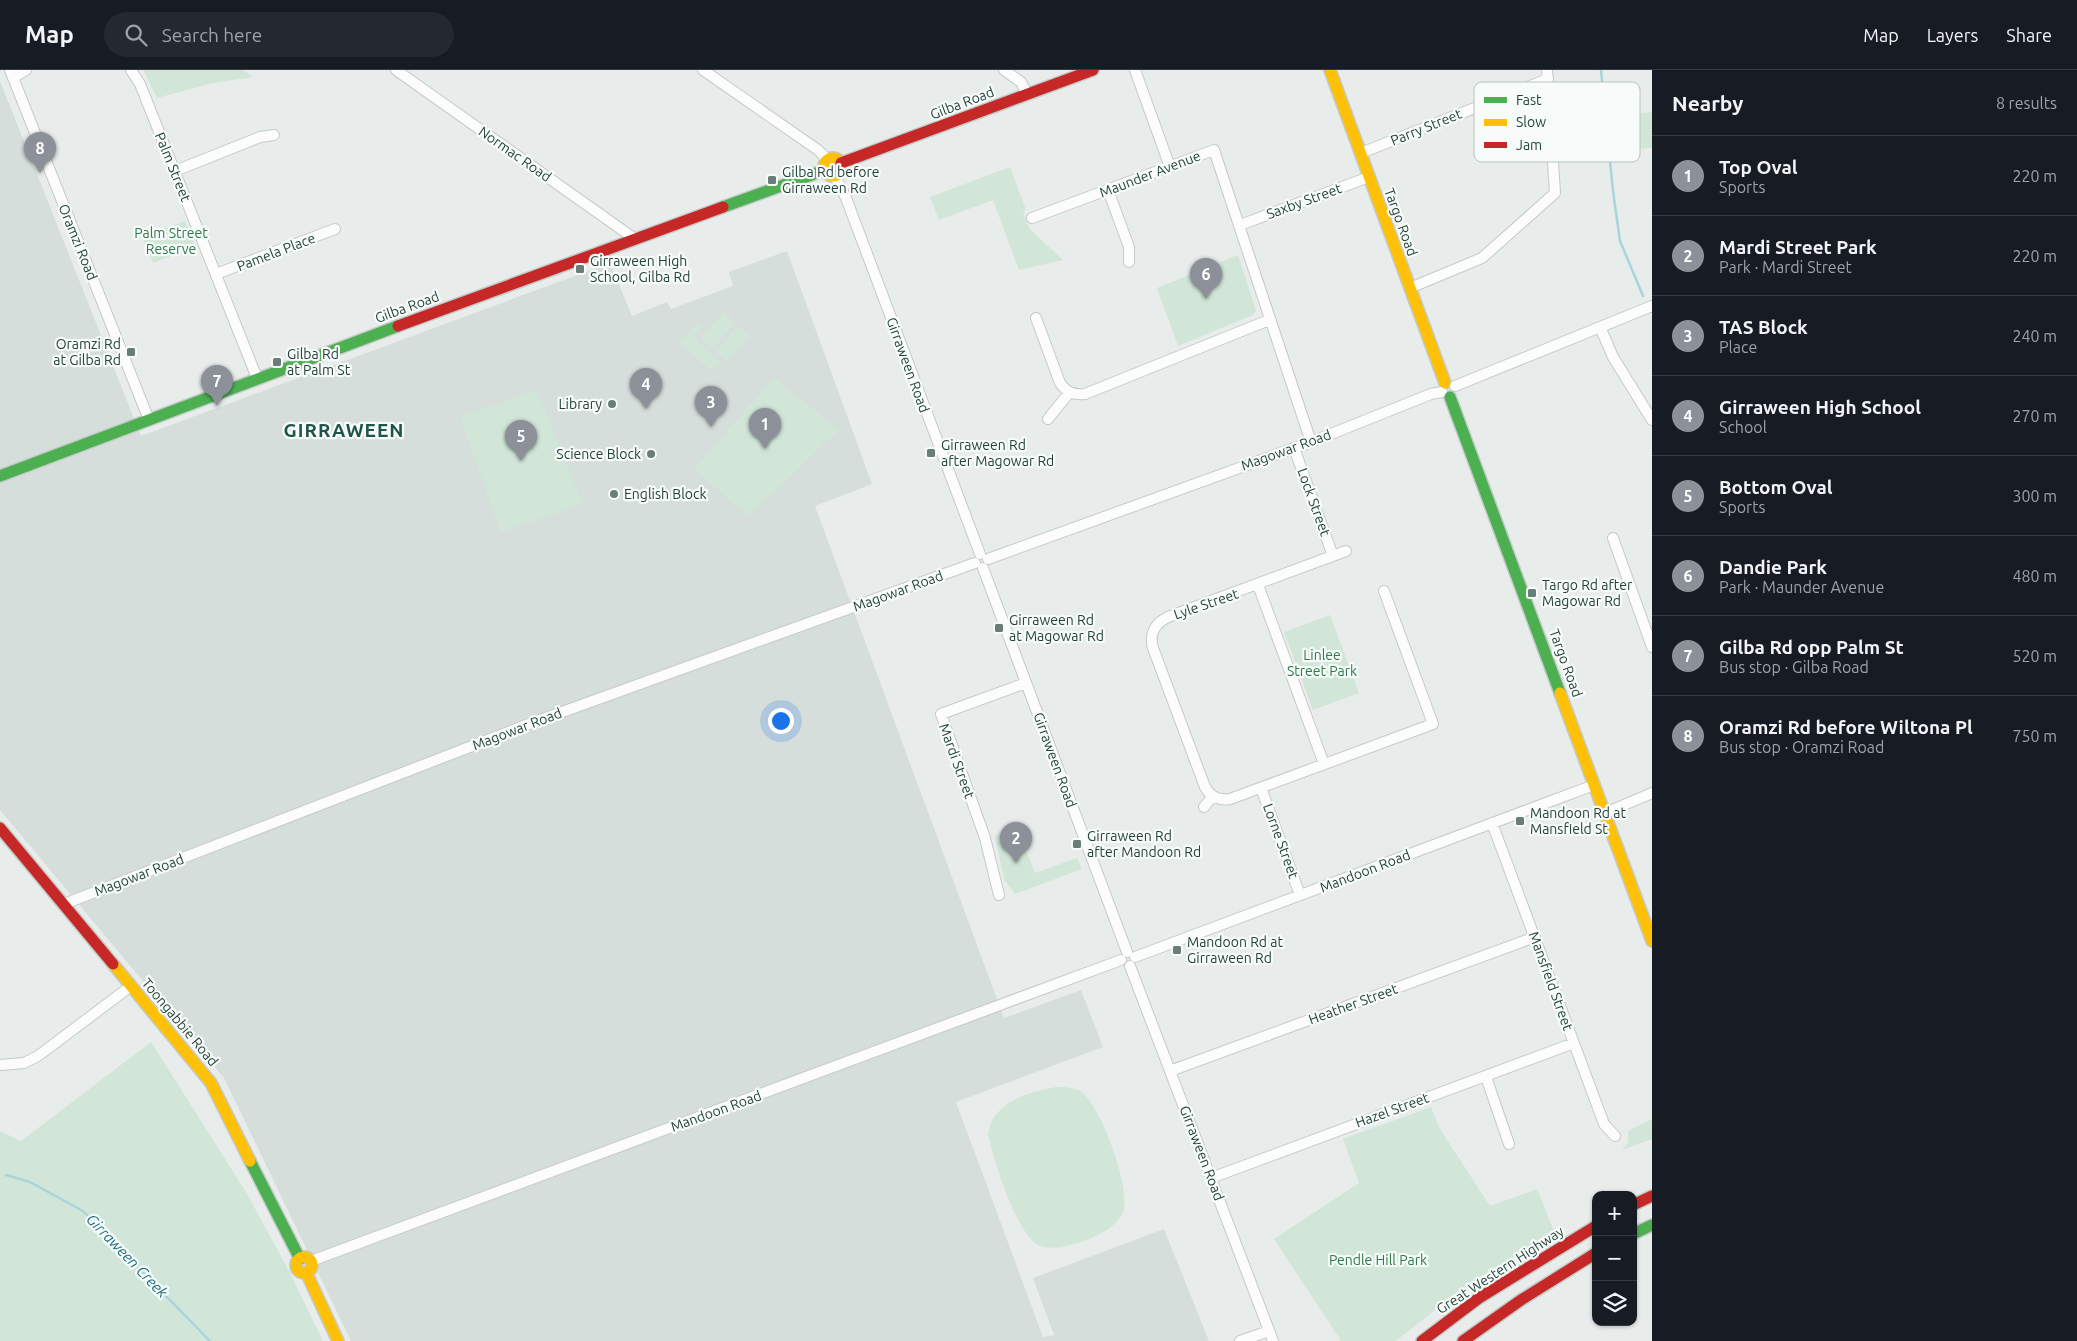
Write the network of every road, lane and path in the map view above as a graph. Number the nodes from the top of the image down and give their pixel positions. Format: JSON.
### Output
{"nodes":[{"id":1,"x":26,"y":70,"type":"edge"},
{"id":2,"x":131,"y":70,"type":"edge"},
{"id":3,"x":396,"y":70,"type":"edge"},
{"id":4,"x":704,"y":70,"type":"edge"},
{"id":5,"x":1004,"y":70,"type":"edge"},
{"id":6,"x":1093,"y":70,"type":"edge"},
{"id":7,"x":1135,"y":70,"type":"edge"},
{"id":8,"x":1330,"y":70,"type":"edge"},
{"id":9,"x":11,"y":74,"type":"edge"},
{"id":10,"x":1547,"y":75,"type":"edge"},
{"id":11,"x":1530,"y":82,"type":"edge"},
{"id":12,"x":1027,"y":94,"type":"junction"},
{"id":13,"x":1474,"y":105,"type":"edge"},
{"id":14,"x":274,"y":135,"type":"dead end"},
{"id":15,"x":1360,"y":153,"type":"junction"},
{"id":16,"x":1553,"y":162,"type":"edge"},
{"id":17,"x":1170,"y":167,"type":"junction"},
{"id":18,"x":829,"y":169,"type":"junction"},
{"id":19,"x":175,"y":172,"type":"junction"},
{"id":20,"x":1369,"y":177,"type":"junction"},
{"id":21,"x":1108,"y":190,"type":"junction"},
{"id":22,"x":1032,"y":218,"type":"dead end"},
{"id":23,"x":1240,"y":225,"type":"junction"},
{"id":24,"x":335,"y":229,"type":"dead end"},
{"id":25,"x":635,"y":239,"type":"junction"},
{"id":26,"x":1129,"y":262,"type":"dead end"},
{"id":27,"x":216,"y":274,"type":"junction"},
{"id":28,"x":1410,"y":288,"type":"junction"},
{"id":29,"x":1652,"y":306,"type":"edge"},
{"id":30,"x":1036,"y":318,"type":"dead end"},
{"id":31,"x":1269,"y":320,"type":"junction"},
{"id":32,"x":1600,"y":327,"type":"junction"},
{"id":33,"x":256,"y":378,"type":"junction"},
{"id":34,"x":1448,"y":390,"type":"junction"},
{"id":35,"x":1069,"y":393,"type":"junction"},
{"id":36,"x":1048,"y":419,"type":"dead end"},
{"id":37,"x":149,"y":420,"type":"junction"},
{"id":38,"x":1652,"y":420,"type":"edge"},
{"id":39,"x":1312,"y":442,"type":"junction"},
{"id":40,"x":1294,"y":448,"type":"junction"},
{"id":41,"x":0,"y":476,"type":"edge"},
{"id":42,"x":1613,"y":538,"type":"dead end"},
{"id":43,"x":1346,"y":551,"type":"dead end"},
{"id":44,"x":1334,"y":556,"type":"junction"},
{"id":45,"x":981,"y":561,"type":"junction"},
{"id":46,"x":1258,"y":585,"type":"junction"},
{"id":47,"x":1384,"y":591,"type":"dead end"},
{"id":48,"x":1652,"y":647,"type":"edge"},
{"id":49,"x":1026,"y":683,"type":"junction"},
{"id":50,"x":1324,"y":764,"type":"junction"},
{"id":51,"x":1594,"y":785,"type":"junction"},
{"id":52,"x":1261,"y":788,"type":"junction"},
{"id":53,"x":1652,"y":793,"type":"edge"},
{"id":54,"x":1213,"y":796,"type":"junction"},
{"id":55,"x":1204,"y":807,"type":"dead end"},
{"id":56,"x":1605,"y":813,"type":"junction"},
{"id":57,"x":1492,"y":823,"type":"junction"},
{"id":58,"x":0,"y":828,"type":"edge"},
{"id":59,"x":999,"y":895,"type":"dead end"},
{"id":60,"x":1300,"y":895,"type":"junction"},
{"id":61,"x":64,"y":904,"type":"junction"},
{"id":62,"x":1535,"y":937,"type":"junction"},
{"id":63,"x":1652,"y":941,"type":"edge"},
{"id":64,"x":1128,"y":959,"type":"junction"},
{"id":65,"x":131,"y":986,"type":"junction"},
{"id":66,"x":1574,"y":1043,"type":"junction"},
{"id":67,"x":0,"y":1065,"type":"edge"},
{"id":68,"x":1170,"y":1071,"type":"junction"},
{"id":69,"x":1486,"y":1077,"type":"junction"},
{"id":70,"x":1615,"y":1136,"type":"dead end"},
{"id":71,"x":1509,"y":1144,"type":"dead end"},
{"id":72,"x":1211,"y":1178,"type":"junction"},
{"id":73,"x":1652,"y":1196,"type":"edge"},
{"id":74,"x":1637,"y":1203,"type":"edge"},
{"id":75,"x":1652,"y":1225,"type":"edge"},
{"id":76,"x":1592,"y":1228,"type":"edge"},
{"id":77,"x":1637,"y":1232,"type":"edge"},
{"id":78,"x":1592,"y":1256,"type":"edge"},
{"id":79,"x":306,"y":1264,"type":"junction"},
{"id":80,"x":1271,"y":1336,"type":"edge"},
{"id":81,"x":338,"y":1341,"type":"edge"},
{"id":82,"x":1240,"y":1341,"type":"edge"},
{"id":83,"x":1422,"y":1341,"type":"edge"},
{"id":84,"x":1463,"y":1341,"type":"edge"}],
"edges":[{"from":1,"to":9,"type":"street","name":"Oramzi Road"},
{"from":2,"to":19,"type":"street","name":"Palm Street"},
{"from":3,"to":25,"type":"street","name":"Normac Road"},
{"from":4,"to":18,"type":"street","name":"Girraween Road"},
{"from":5,"to":12,"type":"street"},
{"from":6,"to":12,"type":"main road","name":"Gilba Road"},
{"from":7,"to":17,"type":"street"},
{"from":8,"to":15,"type":"main road","name":"Targo Road"},
{"from":9,"to":37,"type":"street","name":"Oramzi Road"},
{"from":10,"to":11,"type":"street","name":"Parry Street"},
{"from":12,"to":18,"type":"main road","name":"Gilba Road"},
{"from":13,"to":15,"type":"street","name":"Parry Street"},
{"from":14,"to":19,"type":"street"},
{"from":15,"to":20,"type":"main road","name":"Targo Road"},
{"from":16,"to":28,"type":"street"},
{"from":17,"to":21,"type":"street","name":"Maunder Avenue"},
{"from":17,"to":23,"type":"street","name":"Maunder Avenue"},
{"from":18,"to":25,"type":"main road","name":"Gilba Road"},
{"from":18,"to":45,"type":"street","name":"Girraween Road"},
{"from":19,"to":27,"type":"street","name":"Palm Street"},
{"from":20,"to":23,"type":"street","name":"Saxby Street"},
{"from":20,"to":28,"type":"main road","name":"Targo Road"},
{"from":21,"to":22,"type":"street","name":"Maunder Avenue"},
{"from":21,"to":26,"type":"street"},
{"from":23,"to":31,"type":"street","name":"Maunder Avenue"},
{"from":24,"to":27,"type":"street","name":"Pamela Place"},
{"from":25,"to":33,"type":"main road","name":"Gilba Road"},
{"from":27,"to":33,"type":"street","name":"Palm Street"},
{"from":28,"to":34,"type":"main road","name":"Targo Road"},
{"from":29,"to":32,"type":"street","name":"Magowar Road"},
{"from":30,"to":35,"type":"street"},
{"from":31,"to":35,"type":"street"},
{"from":31,"to":39,"type":"street","name":"Maunder Avenue"},
{"from":32,"to":34,"type":"street","name":"Magowar Road"},
{"from":32,"to":38,"type":"street"},
{"from":33,"to":37,"type":"main road","name":"Gilba Road"},
{"from":34,"to":39,"type":"street","name":"Magowar Road"},
{"from":34,"to":51,"type":"main road","name":"Targo Road"},
{"from":35,"to":36,"type":"street"},
{"from":37,"to":41,"type":"main road","name":"Gilba Road"},
{"from":39,"to":40,"type":"street","name":"Magowar Road"},
{"from":40,"to":44,"type":"street","name":"Lock Street"},
{"from":40,"to":45,"type":"street","name":"Magowar Road"},
{"from":42,"to":48,"type":"street"},
{"from":43,"to":44,"type":"street","name":"Lyle Street"},
{"from":44,"to":46,"type":"street","name":"Lyle Street"},
{"from":45,"to":49,"type":"street","name":"Girraween Road"},
{"from":45,"to":61,"type":"street","name":"Magowar Road"},
{"from":46,"to":50,"type":"street"},
{"from":46,"to":54,"type":"street","name":"Lyle Street"},
{"from":47,"to":50,"type":"street"},
{"from":49,"to":59,"type":"street","name":"Mardi Street"},
{"from":49,"to":64,"type":"street","name":"Girraween Road"},
{"from":50,"to":52,"type":"street"},
{"from":51,"to":56,"type":"main road","name":"Targo Road"},
{"from":51,"to":57,"type":"street","name":"Mandoon Road"},
{"from":52,"to":54,"type":"street"},
{"from":52,"to":60,"type":"street","name":"Lorne Street"},
{"from":53,"to":56,"type":"street"},
{"from":54,"to":55,"type":"street"},
{"from":56,"to":63,"type":"main road","name":"Targo Road"},
{"from":57,"to":60,"type":"street","name":"Mandoon Road"},
{"from":57,"to":62,"type":"street","name":"Mansfield Street"},
{"from":58,"to":61,"type":"main road","name":"Toongabbie Road"},
{"from":60,"to":64,"type":"street","name":"Mandoon Road"},
{"from":61,"to":65,"type":"main road","name":"Toongabbie Road"},
{"from":62,"to":66,"type":"street","name":"Mansfield Street"},
{"from":62,"to":68,"type":"street","name":"Heather Street"},
{"from":64,"to":68,"type":"street","name":"Girraween Road"},
{"from":64,"to":79,"type":"street","name":"Mandoon Road"},
{"from":65,"to":67,"type":"street"},
{"from":65,"to":79,"type":"main road","name":"Toongabbie Road"},
{"from":66,"to":69,"type":"street","name":"Hazel Street"},
{"from":66,"to":70,"type":"street","name":"Mansfield Street"},
{"from":68,"to":72,"type":"street","name":"Girraween Road"},
{"from":69,"to":71,"type":"street"},
{"from":69,"to":72,"type":"street","name":"Hazel Street"},
{"from":72,"to":80,"type":"street","name":"Girraween Road"},
{"from":73,"to":74,"type":"main road"},
{"from":75,"to":77,"type":"main road"},
{"from":76,"to":83,"type":"main road","name":"Great Western Highway"},
{"from":78,"to":84,"type":"main road"},
{"from":79,"to":81,"type":"main road","name":"Toongabbie Road"},
{"from":80,"to":82,"type":"street"}]}
